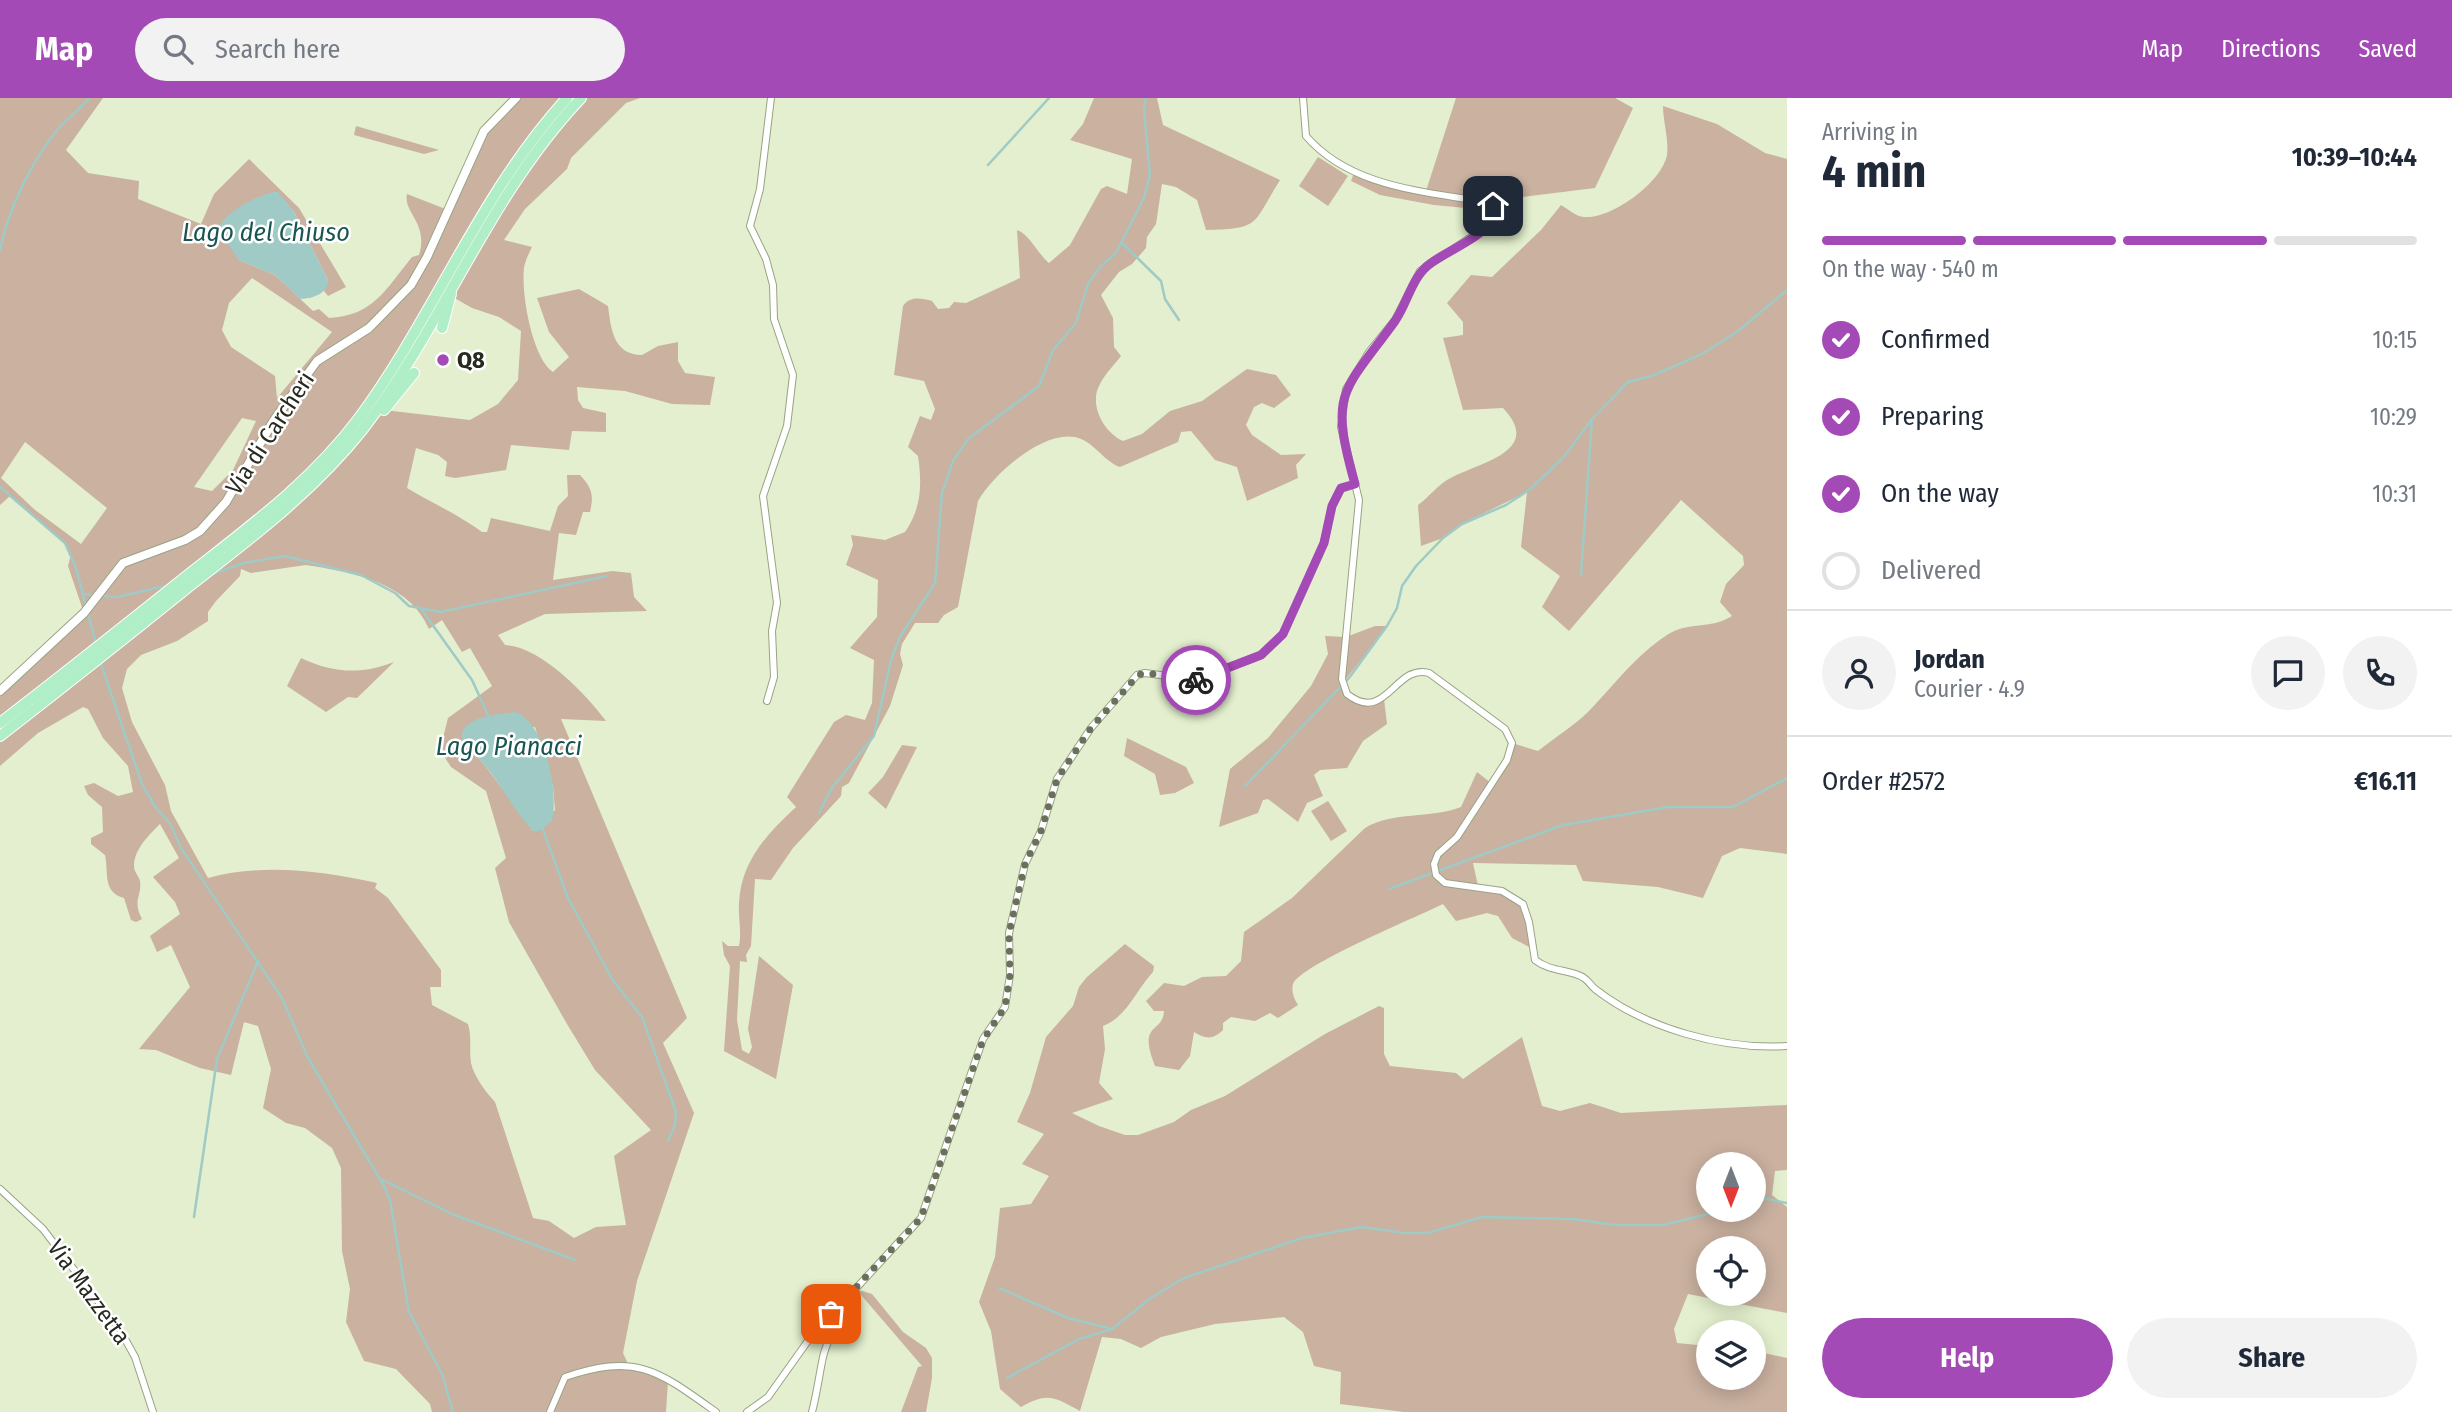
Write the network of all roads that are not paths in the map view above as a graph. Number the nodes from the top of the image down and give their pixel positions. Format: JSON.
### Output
{"nodes":[{"id":1,"x":516,"y":98,"type":"edge"},
{"id":2,"x":568,"y":98,"type":"edge"},
{"id":3,"x":581,"y":98,"type":"edge"},
{"id":4,"x":771,"y":98,"type":"edge"},
{"id":5,"x":1304,"y":98,"type":"edge"},
{"id":6,"x":459,"y":272,"type":"junction"},
{"id":7,"x":442,"y":328,"type":"dead end"},
{"id":8,"x":414,"y":373,"type":"dead end"},
{"id":9,"x":323,"y":474,"type":"junction"},
{"id":10,"x":1355,"y":484,"type":"junction"},
{"id":11,"x":0,"y":691,"type":"edge"},
{"id":12,"x":767,"y":701,"type":"dead end"},
{"id":13,"x":0,"y":723,"type":"edge"},
{"id":14,"x":0,"y":736,"type":"edge"},
{"id":15,"x":1787,"y":1046,"type":"edge"},
{"id":16,"x":0,"y":1189,"type":"edge"},
{"id":17,"x":831,"y":1314,"type":"junction"},
{"id":18,"x":153,"y":1412,"type":"edge"},
{"id":19,"x":550,"y":1412,"type":"edge"},
{"id":20,"x":716,"y":1412,"type":"edge"},
{"id":21,"x":747,"y":1412,"type":"edge"},
{"id":22,"x":812,"y":1412,"type":"edge"}],
"edges":[{"from":1,"to":11,"type":"street","name":"Via di Carcheri"},
{"from":2,"to":13,"type":"highway"},
{"from":3,"to":6,"type":"highway"},
{"from":4,"to":12,"type":"street"},
{"from":5,"to":10,"type":"street"},
{"from":6,"to":7,"type":"highway"},
{"from":6,"to":9,"type":"highway"},
{"from":8,"to":9,"type":"highway"},
{"from":9,"to":14,"type":"highway"},
{"from":10,"to":15,"type":"street"},
{"from":10,"to":17,"type":"street"},
{"from":16,"to":18,"type":"street","name":"Via Mazzetta"},
{"from":17,"to":21,"type":"street"},
{"from":17,"to":22,"type":"street"},
{"from":19,"to":20,"type":"street"}]}
